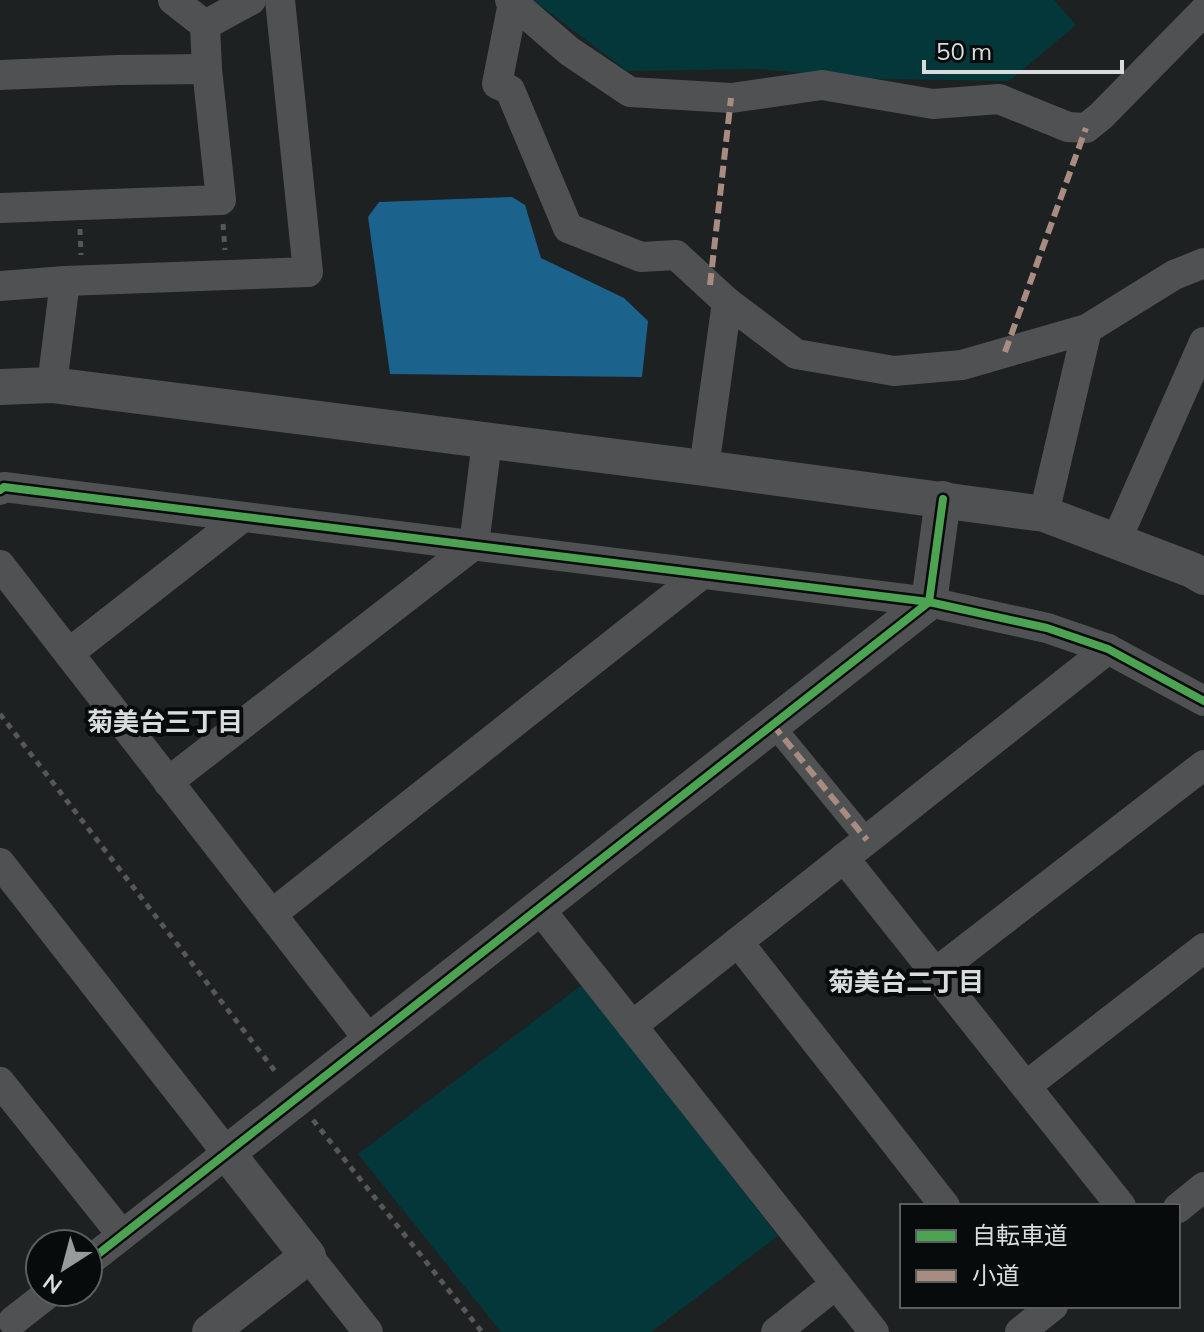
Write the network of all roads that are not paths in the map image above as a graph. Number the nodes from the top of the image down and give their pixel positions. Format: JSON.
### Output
{"nodes":[{"id":1,"x":173,"y":0,"type":"edge"},
{"id":2,"x":251,"y":0,"type":"edge"},
{"id":3,"x":280,"y":0,"type":"edge"},
{"id":4,"x":512,"y":2,"type":"edge"},
{"id":5,"x":1204,"y":11,"type":"edge"},
{"id":6,"x":205,"y":25,"type":"junction"},
{"id":7,"x":207,"y":69,"type":"junction"},
{"id":8,"x":0,"y":75,"type":"edge"},
{"id":9,"x":0,"y":208,"type":"edge"},
{"id":10,"x":1204,"y":263,"type":"edge"},
{"id":11,"x":74,"y":280,"type":"junction"},
{"id":12,"x":0,"y":286,"type":"edge"},
{"id":13,"x":727,"y":302,"type":"junction"},
{"id":14,"x":1087,"y":329,"type":"junction"},
{"id":15,"x":1204,"y":342,"type":"edge"},
{"id":16,"x":52,"y":385,"type":"junction"},
{"id":17,"x":0,"y":387,"type":"edge"},
{"id":18,"x":487,"y":441,"type":"junction"},
{"id":19,"x":704,"y":468,"type":"junction"},
{"id":20,"x":0,"y":490,"type":"edge"},
{"id":21,"x":943,"y":499,"type":"junction"},
{"id":22,"x":1044,"y":514,"type":"junction"},
{"id":23,"x":243,"y":517,"type":"junction"},
{"id":24,"x":1116,"y":541,"type":"junction"},
{"id":25,"x":474,"y":545,"type":"junction"},
{"id":26,"x":0,"y":565,"type":"edge"},
{"id":27,"x":702,"y":574,"type":"junction"},
{"id":28,"x":1204,"y":577,"type":"edge"},
{"id":29,"x":929,"y":602,"type":"junction"},
{"id":30,"x":1108,"y":649,"type":"junction"},
{"id":31,"x":69,"y":653,"type":"junction"},
{"id":32,"x":1204,"y":701,"type":"edge"},
{"id":33,"x":773,"y":725,"type":"junction"},
{"id":34,"x":1204,"y":765,"type":"edge"},
{"id":35,"x":168,"y":782,"type":"junction"},
{"id":36,"x":856,"y":849,"type":"junction"},
{"id":37,"x":3,"y":875,"type":"edge"},
{"id":38,"x":539,"y":908,"type":"junction"},
{"id":39,"x":272,"y":914,"type":"junction"},
{"id":40,"x":738,"y":942,"type":"junction"},
{"id":41,"x":1204,"y":948,"type":"edge"},
{"id":42,"x":935,"y":973,"type":"junction"},
{"id":43,"x":632,"y":1026,"type":"junction"},
{"id":44,"x":370,"y":1041,"type":"junction"},
{"id":45,"x":0,"y":1082,"type":"edge"},
{"id":46,"x":1026,"y":1086,"type":"junction"},
{"id":47,"x":227,"y":1153,"type":"junction"},
{"id":48,"x":1204,"y":1187,"type":"edge"},
{"id":49,"x":943,"y":1204,"type":"edge"},
{"id":50,"x":1119,"y":1204,"type":"edge"},
{"id":51,"x":1180,"y":1206,"type":"edge"},
{"id":52,"x":122,"y":1235,"type":"junction"},
{"id":53,"x":104,"y":1249,"type":"edge"},
{"id":54,"x":308,"y":1256,"type":"junction"},
{"id":55,"x":836,"y":1284,"type":"junction"},
{"id":56,"x":210,"y":1332,"type":"edge"},
{"id":57,"x":368,"y":1332,"type":"edge"},
{"id":58,"x":776,"y":1332,"type":"edge"},
{"id":59,"x":874,"y":1332,"type":"edge"}],
"edges":[{"from":1,"to":6,"type":"street"},
{"from":2,"to":6,"type":"street"},
{"from":3,"to":11,"type":"street"},
{"from":4,"to":5,"type":"street"},
{"from":4,"to":13,"type":"street"},
{"from":6,"to":7,"type":"street"},
{"from":7,"to":8,"type":"street"},
{"from":7,"to":9,"type":"street"},
{"from":10,"to":14,"type":"street"},
{"from":11,"to":12,"type":"street"},
{"from":11,"to":16,"type":"street"},
{"from":13,"to":14,"type":"street"},
{"from":13,"to":19,"type":"street"},
{"from":14,"to":22,"type":"street"},
{"from":15,"to":24,"type":"street"},
{"from":16,"to":17,"type":"street"},
{"from":16,"to":18,"type":"street"},
{"from":18,"to":19,"type":"street"},
{"from":18,"to":25,"type":"street"},
{"from":19,"to":21,"type":"street"},
{"from":20,"to":23,"type":"street"},
{"from":21,"to":22,"type":"street"},
{"from":21,"to":29,"type":"street"},
{"from":22,"to":24,"type":"street"},
{"from":23,"to":25,"type":"street"},
{"from":23,"to":31,"type":"street"},
{"from":24,"to":28,"type":"street"},
{"from":25,"to":27,"type":"street"},
{"from":25,"to":35,"type":"street"},
{"from":26,"to":31,"type":"street"},
{"from":27,"to":29,"type":"street"},
{"from":27,"to":39,"type":"street"},
{"from":29,"to":30,"type":"street"},
{"from":29,"to":33,"type":"street"},
{"from":30,"to":32,"type":"street"},
{"from":30,"to":36,"type":"street"},
{"from":31,"to":35,"type":"street"},
{"from":33,"to":36,"type":"street"},
{"from":33,"to":38,"type":"street"},
{"from":34,"to":42,"type":"street"},
{"from":35,"to":39,"type":"street"},
{"from":36,"to":40,"type":"street"},
{"from":36,"to":42,"type":"street"},
{"from":37,"to":47,"type":"street"},
{"from":38,"to":43,"type":"street"},
{"from":38,"to":44,"type":"street"},
{"from":39,"to":44,"type":"street"},
{"from":40,"to":43,"type":"street"},
{"from":40,"to":49,"type":"street"},
{"from":41,"to":46,"type":"street"},
{"from":42,"to":46,"type":"street"},
{"from":43,"to":55,"type":"street"},
{"from":44,"to":47,"type":"street"},
{"from":45,"to":52,"type":"street"},
{"from":46,"to":50,"type":"street"},
{"from":47,"to":52,"type":"street"},
{"from":47,"to":54,"type":"street"},
{"from":48,"to":51,"type":"street"},
{"from":52,"to":53,"type":"street"},
{"from":54,"to":56,"type":"street"},
{"from":54,"to":57,"type":"street"},
{"from":55,"to":58,"type":"street"},
{"from":55,"to":59,"type":"street"}]}
